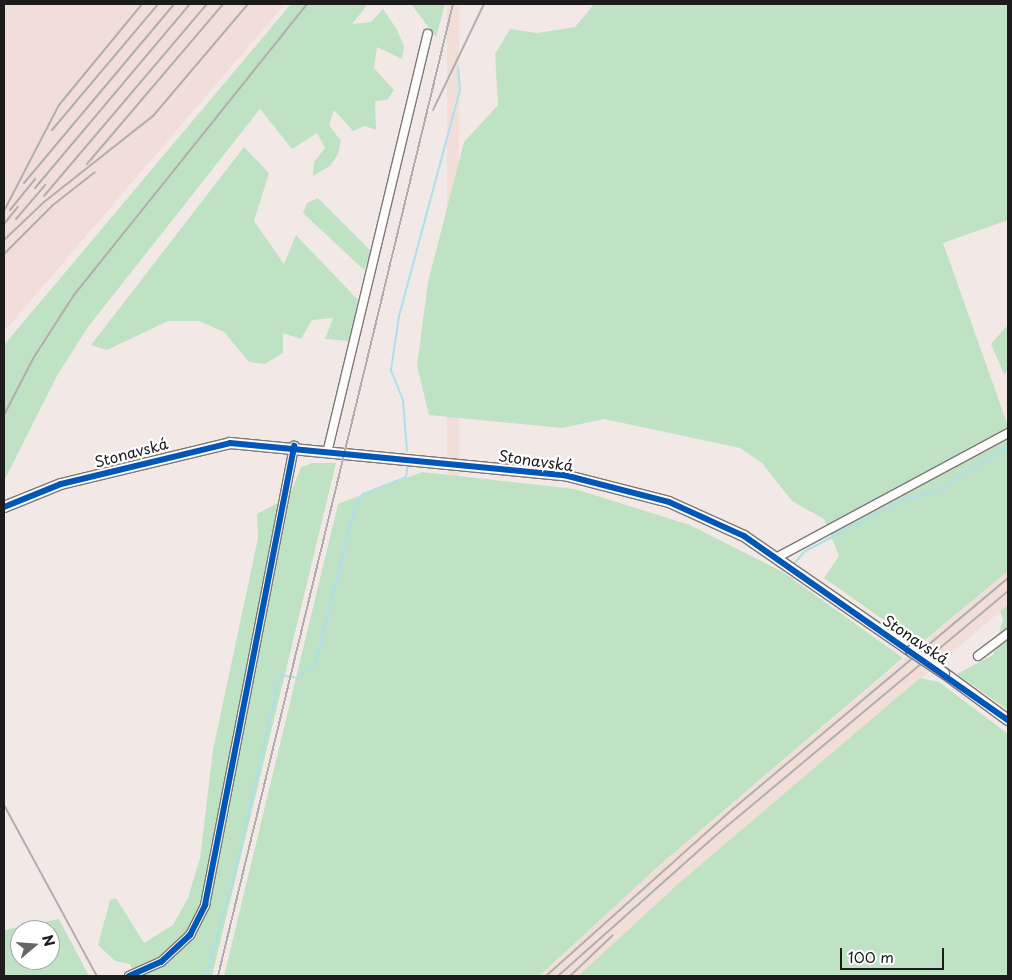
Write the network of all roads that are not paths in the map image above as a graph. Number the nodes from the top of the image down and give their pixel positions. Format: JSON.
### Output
{"nodes":[{"id":1,"x":428,"y":34,"type":"dead end"},
{"id":2,"x":1008,"y":433,"type":"edge"},
{"id":3,"x":294,"y":446,"type":"junction"},
{"id":4,"x":328,"y":449,"type":"junction"},
{"id":5,"x":4,"y":507,"type":"edge"},
{"id":6,"x":776,"y":558,"type":"junction"},
{"id":7,"x":1008,"y":633,"type":"edge"},
{"id":8,"x":978,"y":656,"type":"dead end"},
{"id":9,"x":1008,"y":720,"type":"edge"},
{"id":10,"x":129,"y":976,"type":"edge"}],
"edges":[{"from":1,"to":4,"type":"street"},
{"from":2,"to":6,"type":"street"},
{"from":3,"to":4,"type":"street","name":"Stonavská"},
{"from":3,"to":5,"type":"street","name":"Stonavská"},
{"from":3,"to":10,"type":"street"},
{"from":4,"to":6,"type":"street","name":"Stonavská"},
{"from":6,"to":9,"type":"street","name":"Stonavská","bridge":true},
{"from":7,"to":8,"type":"street"}]}
